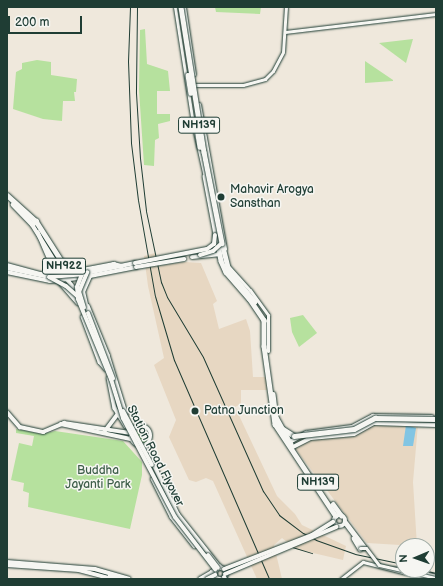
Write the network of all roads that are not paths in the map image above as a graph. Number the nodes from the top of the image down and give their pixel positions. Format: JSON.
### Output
{"nodes":[{"id":1,"x":179,"y":7,"type":"edge"},
{"id":2,"x":286,"y":7,"type":"edge"},
{"id":3,"x":436,"y":14,"type":"edge"},
{"id":4,"x":285,"y":32,"type":"junction"},
{"id":5,"x":191,"y":55,"type":"junction"},
{"id":6,"x":182,"y":56,"type":"junction"},
{"id":7,"x":195,"y":85,"type":"junction"},
{"id":8,"x":198,"y":100,"type":"junction"},
{"id":9,"x":189,"y":101,"type":"junction"},
{"id":10,"x":194,"y":133,"type":"junction"},
{"id":11,"x":204,"y":133,"type":"junction"},
{"id":12,"x":206,"y":177,"type":"junction"},
{"id":13,"x":7,"y":195,"type":"edge"},
{"id":14,"x":7,"y":198,"type":"edge"},
{"id":15,"x":212,"y":209,"type":"junction"},
{"id":16,"x":27,"y":214,"type":"junction"},
{"id":17,"x":35,"y":223,"type":"junction"},
{"id":18,"x":38,"y":232,"type":"junction"},
{"id":19,"x":222,"y":243,"type":"junction"},
{"id":20,"x":220,"y":254,"type":"junction"},
{"id":21,"x":192,"y":257,"type":"junction"},
{"id":22,"x":7,"y":266,"type":"edge"},
{"id":23,"x":121,"y":266,"type":"junction"},
{"id":24,"x":7,"y":272,"type":"edge"},
{"id":25,"x":64,"y":274,"type":"junction"},
{"id":26,"x":82,"y":274,"type":"junction"},
{"id":27,"x":57,"y":275,"type":"junction"},
{"id":28,"x":89,"y":275,"type":"junction"},
{"id":29,"x":49,"y":277,"type":"junction"},
{"id":30,"x":68,"y":280,"type":"junction"},
{"id":31,"x":59,"y":281,"type":"junction"},
{"id":32,"x":83,"y":295,"type":"junction"},
{"id":33,"x":77,"y":296,"type":"junction"},
{"id":34,"x":87,"y":305,"type":"junction"},
{"id":35,"x":268,"y":350,"type":"junction"},
{"id":36,"x":112,"y":368,"type":"junction"},
{"id":37,"x":106,"y":369,"type":"junction"},
{"id":38,"x":8,"y":414,"type":"edge"},
{"id":39,"x":118,"y":414,"type":"junction"},
{"id":40,"x":436,"y":421,"type":"edge"},
{"id":41,"x":61,"y":424,"type":"junction"},
{"id":42,"x":278,"y":425,"type":"junction"},
{"id":43,"x":324,"y":429,"type":"junction"},
{"id":44,"x":105,"y":431,"type":"junction"},
{"id":45,"x":132,"y":431,"type":"junction"},
{"id":46,"x":325,"y":436,"type":"junction"},
{"id":47,"x":131,"y":439,"type":"junction"},
{"id":48,"x":143,"y":446,"type":"junction"},
{"id":49,"x":291,"y":447,"type":"junction"},
{"id":50,"x":339,"y":516,"type":"junction"},
{"id":51,"x":333,"y":522,"type":"junction"},
{"id":52,"x":345,"y":524,"type":"junction"},
{"id":53,"x":336,"y":527,"type":"junction"},
{"id":54,"x":362,"y":548,"type":"joint"},
{"id":55,"x":7,"y":562,"type":"edge"},
{"id":56,"x":7,"y":565,"type":"edge"},
{"id":57,"x":395,"y":567,"type":"edge"},
{"id":58,"x":224,"y":569,"type":"junction"},
{"id":59,"x":390,"y":570,"type":"junction"},
{"id":60,"x":96,"y":571,"type":"junction"},
{"id":61,"x":395,"y":571,"type":"edge"},
{"id":62,"x":215,"y":572,"type":"edge"},
{"id":63,"x":436,"y":577,"type":"edge"},
{"id":64,"x":225,"y":578,"type":"edge"},
{"id":65,"x":113,"y":579,"type":"edge"},
{"id":66,"x":120,"y":579,"type":"edge"},
{"id":67,"x":129,"y":579,"type":"edge"},
{"id":68,"x":200,"y":579,"type":"edge"},
{"id":69,"x":207,"y":579,"type":"edge"},
{"id":70,"x":340,"y":579,"type":"edge"}],
"edges":[{"from":1,"to":5,"type":"street"},
{"from":1,"to":6,"type":"street"},
{"from":1,"to":12,"type":"highway","number":"NH139","bridge":true},
{"from":1,"to":19,"type":"highway","number":"NH139","bridge":true},
{"from":2,"to":4,"type":"street"},
{"from":3,"to":4,"type":"street"},
{"from":4,"to":7,"type":"street"},
{"from":5,"to":6,"type":"street"},
{"from":5,"to":7,"type":"street"},
{"from":6,"to":9,"type":"street"},
{"from":7,"to":8,"type":"street"},
{"from":8,"to":9,"type":"street"},
{"from":8,"to":11,"type":"street"},
{"from":9,"to":10,"type":"street"},
{"from":10,"to":11,"type":"street"},
{"from":10,"to":12,"type":"street"},
{"from":11,"to":35,"type":"street"},
{"from":12,"to":15,"type":"highway","number":"NH139"},
{"from":13,"to":16,"type":"highway","number":"NH922"},
{"from":14,"to":16,"type":"highway","number":"NH922"},
{"from":15,"to":20,"type":"highway","number":"NH139"},
{"from":15,"to":23,"type":"main road","number":"NH922","bridge":true},
{"from":16,"to":17,"type":"highway","number":"NH922"},
{"from":17,"to":18,"type":"main road"},
{"from":17,"to":23,"type":"highway","number":"NH922"},
{"from":18,"to":25,"type":"main road"},
{"from":18,"to":27,"type":"main road"},
{"from":19,"to":21,"type":"main road","number":"NH922","bridge":true},
{"from":19,"to":35,"type":"highway","number":"NH139"},
{"from":20,"to":21,"type":"main road"},
{"from":20,"to":42,"type":"highway","number":"NH139"},
{"from":21,"to":28,"type":"main road","number":"NH922","bridge":true},
{"from":22,"to":27,"type":"main road"},
{"from":22,"to":29,"type":"main road"},
{"from":23,"to":28,"type":"main road"},
{"from":24,"to":31,"type":"main road","number":"NH922"},
{"from":25,"to":27,"type":"main road"},
{"from":25,"to":30,"type":"main road"},
{"from":26,"to":28,"type":"main road","bridge":true},
{"from":26,"to":29,"type":"main road","bridge":true},
{"from":26,"to":33,"type":"main road","bridge":true},
{"from":27,"to":31,"type":"main road"},
{"from":28,"to":30,"type":"main road","number":"NH922"},
{"from":28,"to":32,"type":"main road"},
{"from":28,"to":37,"type":"main road","bridge":true},
{"from":29,"to":33,"type":"main road","bridge":true},
{"from":30,"to":31,"type":"main road","number":"NH922"},
{"from":30,"to":32,"type":"main road"},
{"from":31,"to":37,"type":"main road"},
{"from":32,"to":34,"type":"main road","name":"Station Road Flyover"},
{"from":33,"to":62,"type":"main road","name":"Station Road Flyover","bridge":true},
{"from":34,"to":36,"type":"main road"},
{"from":34,"to":62,"type":"main road","name":"Station Road Flyover","bridge":true},
{"from":35,"to":42,"type":"highway","number":"NH139"},
{"from":36,"to":37,"type":"main road"},
{"from":36,"to":45,"type":"main road"},
{"from":37,"to":39,"type":"main road"},
{"from":38,"to":41,"type":"main road"},
{"from":39,"to":44,"type":"main road"},
{"from":39,"to":45,"type":"main road"},
{"from":40,"to":42,"type":"highway","bridge":true},
{"from":40,"to":43,"type":"main road"},
{"from":40,"to":46,"type":"main road"},
{"from":41,"to":44,"type":"main road"},
{"from":41,"to":47,"type":"main road"},
{"from":42,"to":49,"type":"highway","number":"NH139"},
{"from":43,"to":46,"type":"main road"},
{"from":43,"to":49,"type":"main road"},
{"from":44,"to":45,"type":"main road"},
{"from":45,"to":47,"type":"main road"},
{"from":45,"to":48,"type":"main road"},
{"from":46,"to":49,"type":"main road"},
{"from":47,"to":48,"type":"main road"},
{"from":48,"to":62,"type":"main road"},
{"from":48,"to":62,"type":"main road"},
{"from":49,"to":50,"type":"highway","number":"NH139"},
{"from":50,"to":51,"type":"highway"},
{"from":50,"to":52,"type":"highway","number":"NH139"},
{"from":51,"to":53,"type":"highway","bridge":true},
{"from":51,"to":58,"type":"main road","bridge":true},
{"from":52,"to":53,"type":"highway"},
{"from":52,"to":54,"type":"highway","number":"NH139"},
{"from":53,"to":64,"type":"main road","bridge":true},
{"from":54,"to":63,"type":"street","bridge":true},
{"from":55,"to":60,"type":"main road"},
{"from":56,"to":60,"type":"main road"},
{"from":57,"to":59,"type":"street"},
{"from":58,"to":62,"type":"main road","bridge":true},
{"from":58,"to":64,"type":"main road","bridge":true},
{"from":59,"to":61,"type":"street"},
{"from":59,"to":70,"type":"street"},
{"from":60,"to":65,"type":"main road"},
{"from":60,"to":66,"type":"main road"},
{"from":60,"to":67,"type":"main road"},
{"from":62,"to":64,"type":"main road","bridge":true},
{"from":62,"to":64,"type":"main road"},
{"from":62,"to":68,"type":"main road"},
{"from":62,"to":69,"type":"main road","bridge":true}]}
